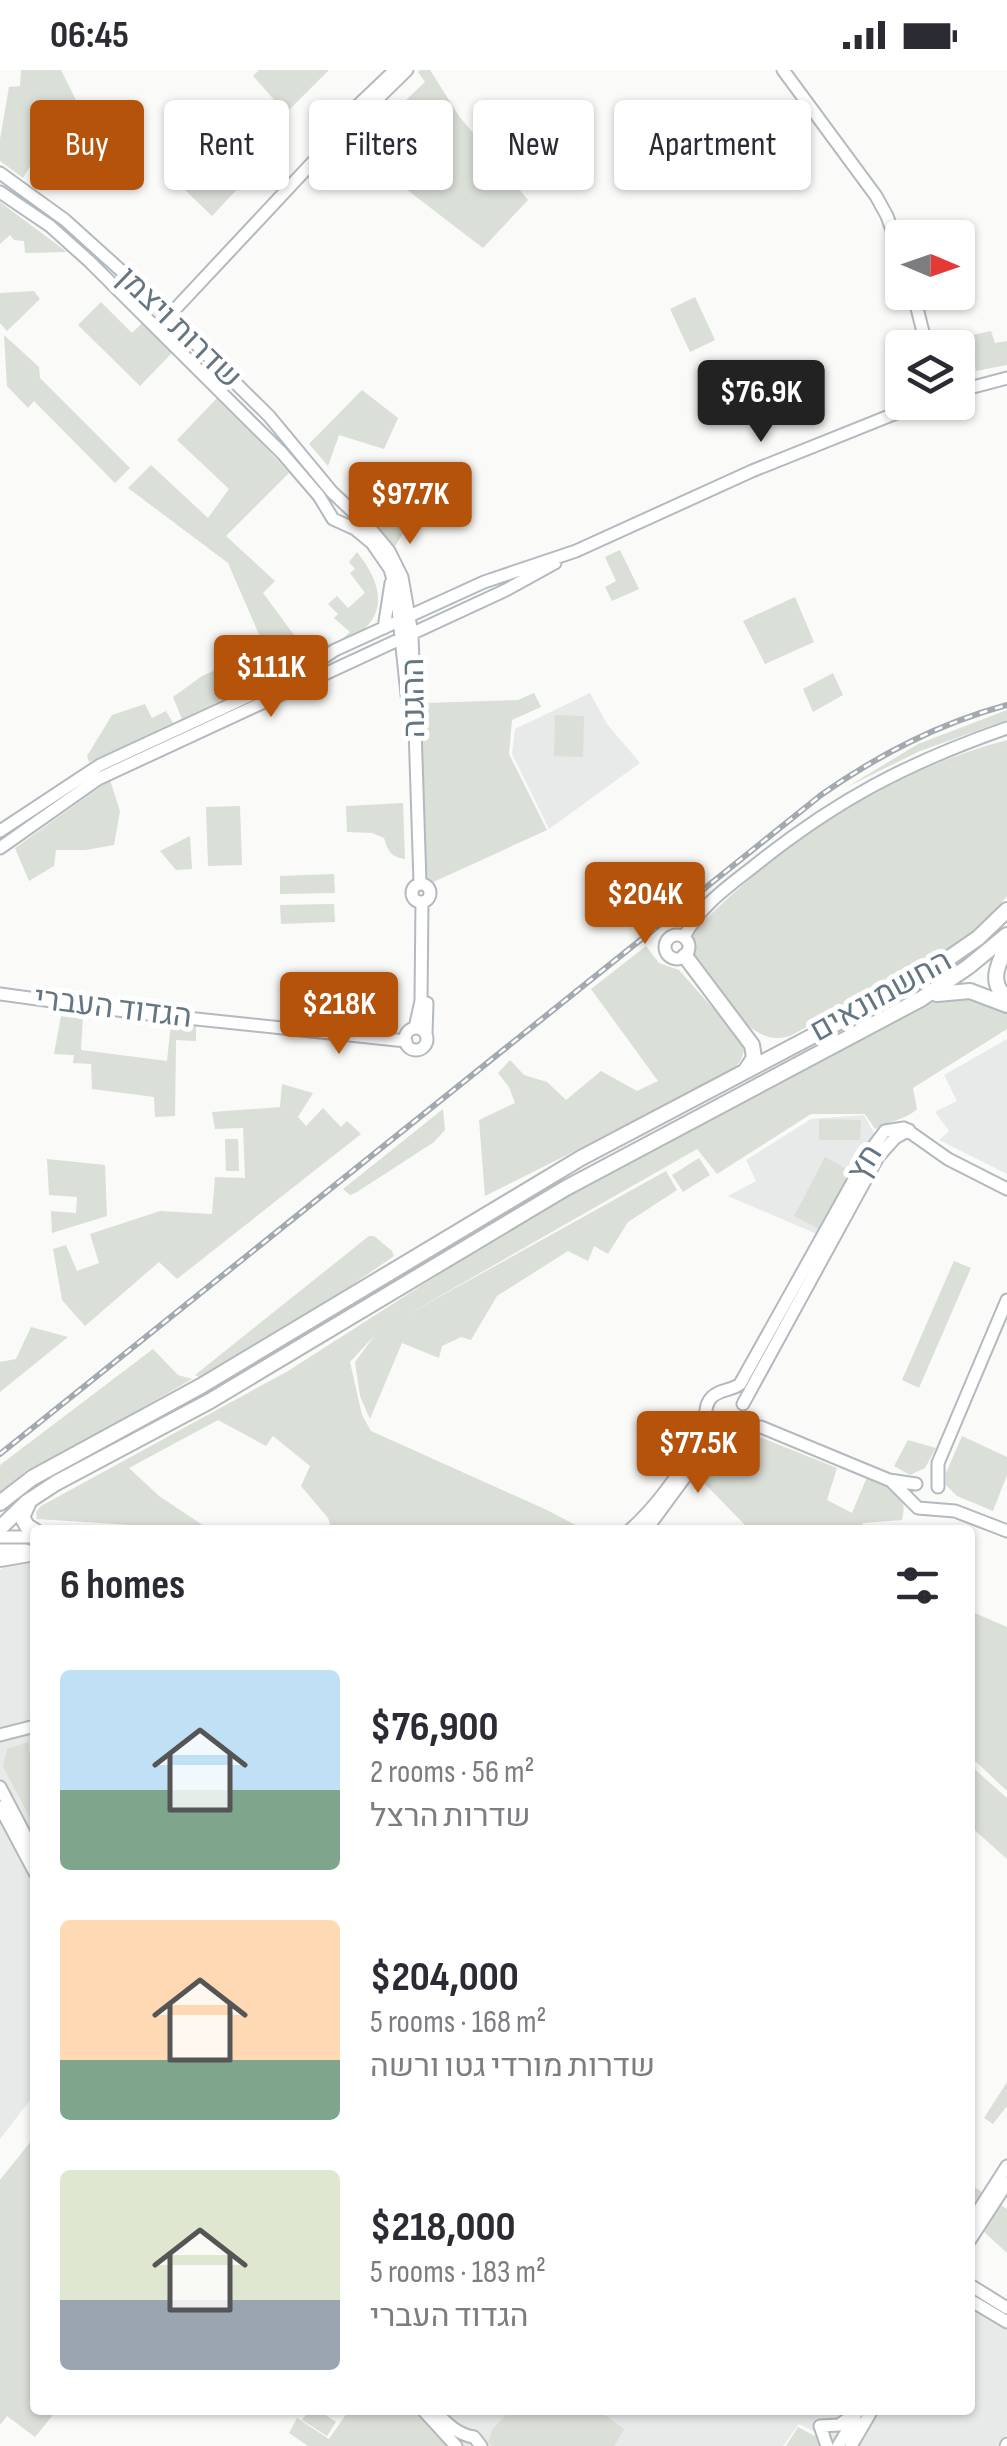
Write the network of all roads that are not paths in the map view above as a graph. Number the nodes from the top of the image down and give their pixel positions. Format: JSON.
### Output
{"nodes":[{"id":1,"x":394,"y":70,"type":"edge"},
{"id":2,"x":407,"y":70,"type":"edge"},
{"id":3,"x":772,"y":70,"type":"edge"},
{"id":4,"x":782,"y":70,"type":"edge"},
{"id":5,"x":799,"y":93,"type":"junction"},
{"id":6,"x":363,"y":100,"type":"edge"},
{"id":7,"x":376,"y":100,"type":"edge"},
{"id":8,"x":309,"y":165,"type":"edge"},
{"id":9,"x":0,"y":174,"type":"edge"},
{"id":10,"x":0,"y":192,"type":"edge"},
{"id":11,"x":888,"y":220,"type":"edge"},
{"id":12,"x":163,"y":322,"type":"junction"},
{"id":13,"x":1007,"y":378,"type":"edge"},
{"id":14,"x":975,"y":386,"type":"edge"},
{"id":15,"x":885,"y":418,"type":"edge"},
{"id":16,"x":346,"y":504,"type":"junction"},
{"id":17,"x":329,"y":512,"type":"junction"},
{"id":18,"x":341,"y":522,"type":"junction"},
{"id":19,"x":576,"y":551,"type":"junction"},
{"id":20,"x":390,"y":569,"type":"junction"},
{"id":21,"x":406,"y":619,"type":"junction"},
{"id":22,"x":384,"y":628,"type":"junction"},
{"id":23,"x":408,"y":636,"type":"junction"},
{"id":24,"x":1007,"y":728,"type":"edge"},
{"id":25,"x":0,"y":831,"type":"edge"},
{"id":26,"x":0,"y":848,"type":"edge"},
{"id":27,"x":1007,"y":910,"type":"edge"},
{"id":28,"x":1007,"y":935,"type":"edge"},
{"id":29,"x":684,"y":937,"type":"junction"},
{"id":30,"x":1007,"y":946,"type":"edge"},
{"id":31,"x":685,"y":956,"type":"junction"},
{"id":32,"x":0,"y":996,"type":"edge"},
{"id":33,"x":922,"y":998,"type":"junction"},
{"id":34,"x":1007,"y":1001,"type":"edge"},
{"id":35,"x":420,"y":1031,"type":"junction"},
{"id":36,"x":748,"y":1039,"type":"junction"},
{"id":37,"x":406,"y":1041,"type":"junction"},
{"id":38,"x":792,"y":1046,"type":"junction"},
{"id":39,"x":746,"y":1070,"type":"junction"},
{"id":40,"x":909,"y":1130,"type":"junction"},
{"id":41,"x":1007,"y":1189,"type":"edge"},
{"id":42,"x":1007,"y":1300,"type":"edge"},
{"id":43,"x":728,"y":1392,"type":"junction"},
{"id":44,"x":743,"y":1407,"type":"junction"},
{"id":45,"x":706,"y":1414,"type":"junction"},
{"id":46,"x":730,"y":1429,"type":"junction"},
{"id":47,"x":769,"y":1430,"type":"junction"},
{"id":48,"x":938,"y":1464,"type":"junction"},
{"id":49,"x":889,"y":1480,"type":"junction"},
{"id":50,"x":919,"y":1482,"type":"junction"},
{"id":51,"x":939,"y":1489,"type":"junction"},
{"id":52,"x":37,"y":1495,"type":"junction"},
{"id":53,"x":911,"y":1498,"type":"junction"},
{"id":54,"x":0,"y":1501,"type":"edge"},
{"id":55,"x":932,"y":1509,"type":"junction"},
{"id":56,"x":965,"y":1514,"type":"junction"},
{"id":57,"x":634,"y":1525,"type":"edge"},
{"id":58,"x":650,"y":1525,"type":"edge"},
{"id":59,"x":0,"y":1528,"type":"edge"},
{"id":60,"x":30,"y":1528,"type":"edge"},
{"id":61,"x":1007,"y":1531,"type":"edge"},
{"id":62,"x":30,"y":1534,"type":"edge"},
{"id":63,"x":0,"y":1537,"type":"edge"},
{"id":64,"x":0,"y":1550,"type":"edge"},
{"id":65,"x":30,"y":1551,"type":"edge"},
{"id":66,"x":30,"y":1552,"type":"edge"},
{"id":67,"x":0,"y":1559,"type":"edge"},
{"id":68,"x":30,"y":1728,"type":"edge"},
{"id":69,"x":2,"y":1736,"type":"edge"},
{"id":70,"x":0,"y":1787,"type":"edge"},
{"id":71,"x":0,"y":1807,"type":"edge"},
{"id":72,"x":30,"y":1844,"type":"edge"},
{"id":73,"x":30,"y":1864,"type":"edge"},
{"id":74,"x":1007,"y":2166,"type":"edge"},
{"id":75,"x":1007,"y":2183,"type":"edge"},
{"id":76,"x":975,"y":2216,"type":"edge"},
{"id":77,"x":975,"y":2232,"type":"edge"},
{"id":78,"x":975,"y":2288,"type":"edge"},
{"id":79,"x":975,"y":2303,"type":"edge"},
{"id":80,"x":1007,"y":2308,"type":"edge"},
{"id":81,"x":1007,"y":2322,"type":"edge"},
{"id":82,"x":428,"y":2415,"type":"edge"},
{"id":83,"x":437,"y":2415,"type":"edge"},
{"id":84,"x":853,"y":2415,"type":"edge"},
{"id":85,"x":857,"y":2415,"type":"edge"},
{"id":86,"x":869,"y":2415,"type":"edge"},
{"id":87,"x":459,"y":2443,"type":"edge"},
{"id":88,"x":481,"y":2446,"type":"edge"},
{"id":89,"x":827,"y":2446,"type":"edge"},
{"id":90,"x":838,"y":2446,"type":"edge"},
{"id":91,"x":851,"y":2446,"type":"edge"}],
"edges":[{"from":1,"to":6,"type":"street"},
{"from":2,"to":7,"type":"street"},
{"from":3,"to":5,"type":"street"},
{"from":4,"to":5,"type":"street"},
{"from":5,"to":11,"type":"street"},
{"from":8,"to":12,"type":"street"},
{"from":9,"to":12,"type":"street","name":"שדרות ויצמן"},
{"from":10,"to":12,"type":"street","name":"שדרות ויצמן"},
{"from":12,"to":16,"type":"street","name":"שדרות ויצמן"},
{"from":12,"to":17,"type":"street","name":"שדרות ויצמן"},
{"from":13,"to":14,"type":"street"},
{"from":15,"to":19,"type":"street"},
{"from":16,"to":17,"type":"street"},
{"from":16,"to":18,"type":"street"},
{"from":16,"to":21,"type":"street","name":"שדרות ויצמן"},
{"from":17,"to":18,"type":"street"},
{"from":18,"to":20,"type":"street","name":"שדרות ויצמן"},
{"from":19,"to":21,"type":"street"},
{"from":19,"to":23,"type":"street"},
{"from":20,"to":21,"type":"street","name":"שדרות ויצמן"},
{"from":20,"to":22,"type":"street"},
{"from":21,"to":22,"type":"street"},
{"from":21,"to":23,"type":"street","name":"שדרות ויצמן"},
{"from":22,"to":25,"type":"street"},
{"from":23,"to":26,"type":"street"},
{"from":23,"to":35,"type":"street","name":"ההגנה"},
{"from":24,"to":29,"type":"street"},
{"from":27,"to":38,"type":"highway","name":"החשמונאים"},
{"from":28,"to":33,"type":"highway","name":"החשמונאים"},
{"from":29,"to":31,"type":"street"},
{"from":29,"to":31,"type":"street"},
{"from":30,"to":34,"type":"highway"},
{"from":31,"to":36,"type":"highway"},
{"from":32,"to":37,"type":"street","name":"הגדוד העברי"},
{"from":33,"to":34,"type":"highway"},
{"from":33,"to":52,"type":"highway","name":"החשמונאים"},
{"from":35,"to":37,"type":"street"},
{"from":35,"to":37,"type":"street"},
{"from":36,"to":38,"type":"highway"},
{"from":36,"to":39,"type":"highway"},
{"from":38,"to":39,"type":"highway","name":"החשמונאים"},
{"from":39,"to":54,"type":"highway","name":"החשמונאים"},
{"from":40,"to":41,"type":"street"},
{"from":40,"to":43,"type":"street","name":"חץ"},
{"from":40,"to":44,"type":"street","name":"חץ"},
{"from":42,"to":48,"type":"street"},
{"from":43,"to":44,"type":"street"},
{"from":43,"to":45,"type":"street"},
{"from":44,"to":46,"type":"street"},
{"from":44,"to":47,"type":"street"},
{"from":45,"to":46,"type":"street"},
{"from":45,"to":57,"type":"street"},
{"from":46,"to":47,"type":"street"},
{"from":46,"to":58,"type":"street"},
{"from":47,"to":49,"type":"street"},
{"from":48,"to":50,"type":"street"},
{"from":48,"to":51,"type":"street"},
{"from":49,"to":50,"type":"street"},
{"from":49,"to":53,"type":"street"},
{"from":50,"to":51,"type":"street"},
{"from":50,"to":53,"type":"street"},
{"from":51,"to":55,"type":"street"},
{"from":51,"to":56,"type":"street"},
{"from":52,"to":59,"type":"highway","name":"החשמונאים"},
{"from":52,"to":60,"type":"highway"},
{"from":53,"to":55,"type":"street"},
{"from":55,"to":56,"type":"street"},
{"from":56,"to":61,"type":"street"},
{"from":62,"to":63,"type":"street"},
{"from":64,"to":65,"type":"street"},
{"from":66,"to":67,"type":"highway"},
{"from":68,"to":69,"type":"street"},
{"from":70,"to":72,"type":"street"},
{"from":71,"to":73,"type":"street"},
{"from":74,"to":76,"type":"street"},
{"from":75,"to":77,"type":"street"},
{"from":78,"to":80,"type":"street"},
{"from":79,"to":81,"type":"street"},
{"from":82,"to":87,"type":"street"},
{"from":83,"to":87,"type":"street"},
{"from":84,"to":89,"type":"street"},
{"from":85,"to":90,"type":"street"},
{"from":86,"to":91,"type":"street"},
{"from":87,"to":88,"type":"street"}]}
